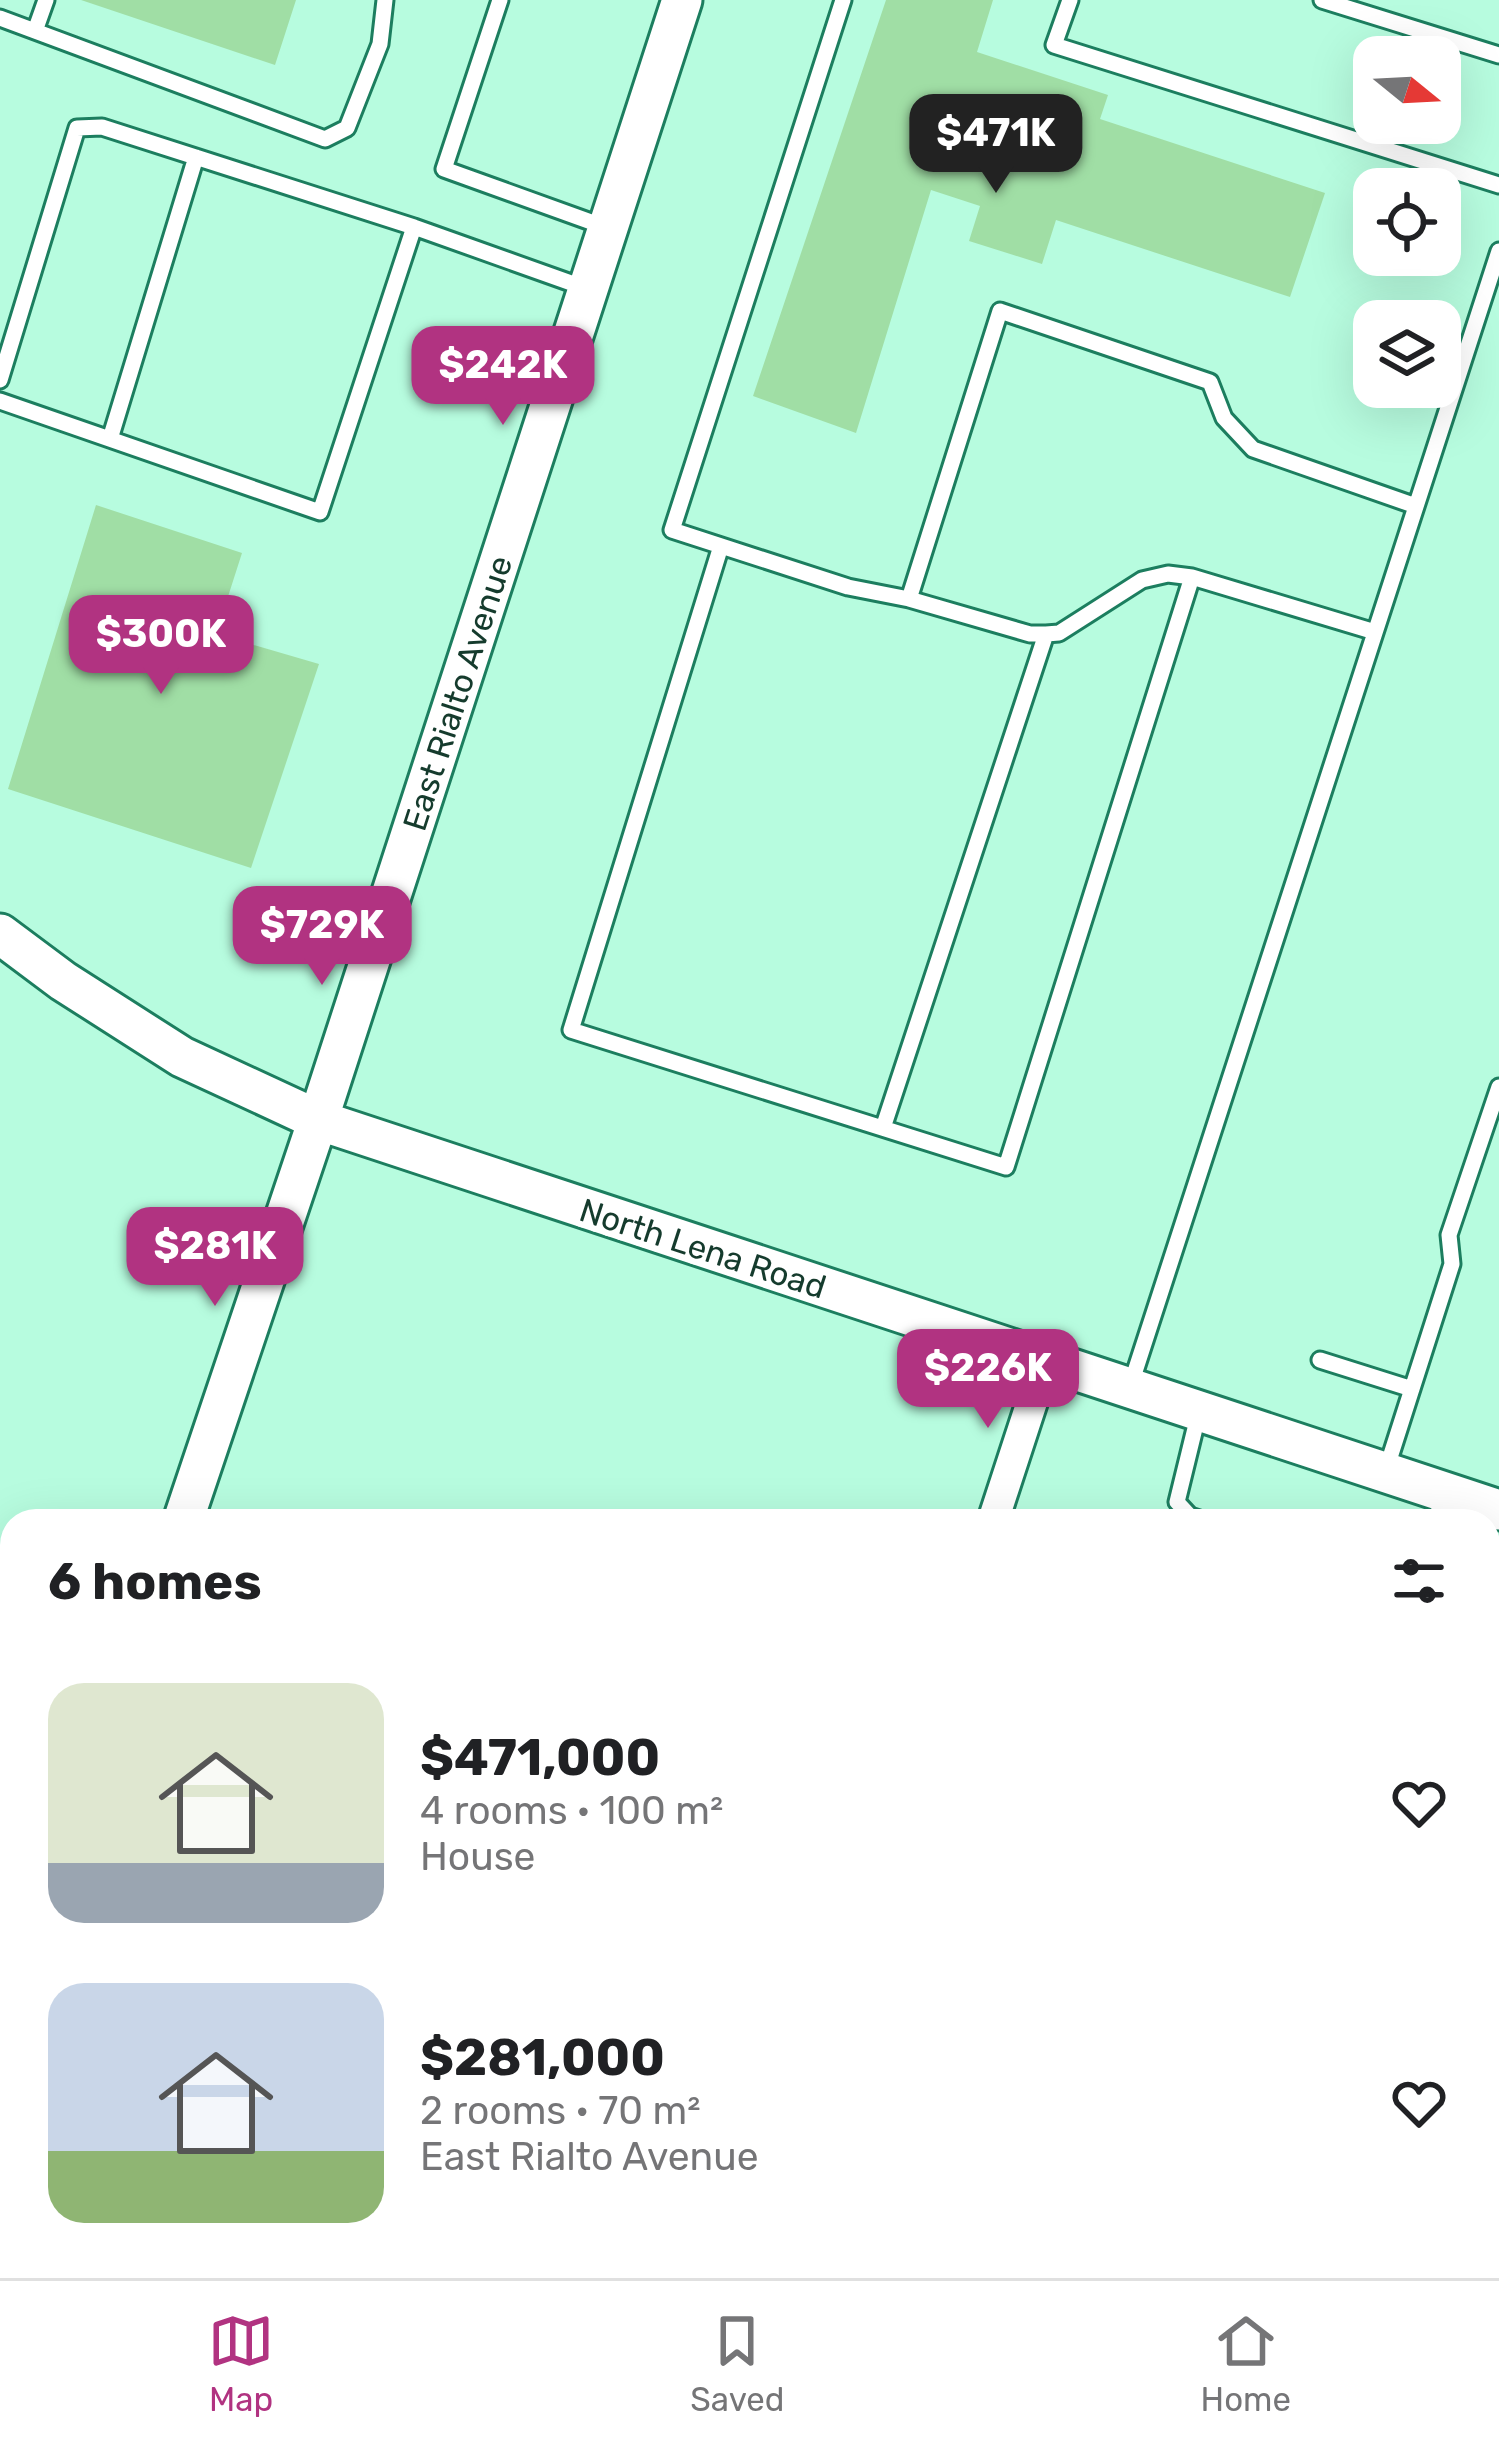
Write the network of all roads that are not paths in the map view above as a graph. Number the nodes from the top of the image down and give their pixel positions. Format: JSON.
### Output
{"nodes":[{"id":1,"x":46,"y":0,"type":"edge"},
{"id":2,"x":386,"y":0,"type":"edge"},
{"id":3,"x":500,"y":0,"type":"edge"},
{"id":4,"x":682,"y":0,"type":"edge"},
{"id":5,"x":843,"y":0,"type":"edge"},
{"id":6,"x":1070,"y":0,"type":"edge"},
{"id":7,"x":1322,"y":0,"type":"edge"},
{"id":8,"x":0,"y":18,"type":"edge"},
{"id":9,"x":35,"y":32,"type":"junction"},
{"id":10,"x":1499,"y":55,"type":"edge"},
{"id":11,"x":196,"y":157,"type":"junction"},
{"id":12,"x":1499,"y":185,"type":"edge"},
{"id":13,"x":414,"y":227,"type":"junction"},
{"id":14,"x":608,"y":228,"type":"junction"},
{"id":15,"x":1499,"y":251,"type":"edge"},
{"id":16,"x":588,"y":289,"type":"junction"},
{"id":17,"x":1480,"y":307,"type":"junction"},
{"id":18,"x":1499,"y":313,"type":"edge"},
{"id":19,"x":0,"y":380,"type":"edge"},
{"id":20,"x":0,"y":401,"type":"edge"},
{"id":21,"x":110,"y":439,"type":"junction"},
{"id":22,"x":1416,"y":506,"type":"junction"},
{"id":23,"x":722,"y":546,"type":"junction"},
{"id":24,"x":1192,"y":577,"type":"junction"},
{"id":25,"x":909,"y":599,"type":"junction"},
{"id":26,"x":1375,"y":632,"type":"junction"},
{"id":27,"x":1046,"y":634,"type":"junction"},
{"id":28,"x":0,"y":934,"type":"edge"},
{"id":29,"x":1499,"y":1087,"type":"edge"},
{"id":30,"x":318,"y":1120,"type":"junction"},
{"id":31,"x":883,"y":1128,"type":"junction"},
{"id":32,"x":1320,"y":1360,"type":"dead end"},
{"id":33,"x":1045,"y":1362,"type":"junction"},
{"id":34,"x":1412,"y":1389,"type":"junction"},
{"id":35,"x":1130,"y":1390,"type":"junction"},
{"id":36,"x":1199,"y":1412,"type":"junction"},
{"id":37,"x":1385,"y":1473,"type":"junction"},
{"id":38,"x":1440,"y":1507,"type":"edge"},
{"id":39,"x":187,"y":1509,"type":"edge"},
{"id":40,"x":997,"y":1509,"type":"edge"},
{"id":41,"x":1184,"y":1509,"type":"edge"},
{"id":42,"x":1479,"y":1509,"type":"edge"}],
"edges":[{"from":1,"to":9,"type":"lane"},
{"from":2,"to":9,"type":"lane"},
{"from":3,"to":14,"type":"lane"},
{"from":4,"to":14,"type":"street","name":"East Rialto Avenue"},
{"from":5,"to":23,"type":"lane"},
{"from":6,"to":12,"type":"lane"},
{"from":7,"to":10,"type":"lane"},
{"from":8,"to":9,"type":"lane"},
{"from":11,"to":13,"type":"lane"},
{"from":11,"to":19,"type":"lane"},
{"from":11,"to":21,"type":"lane"},
{"from":13,"to":16,"type":"lane"},
{"from":13,"to":21,"type":"lane"},
{"from":14,"to":16,"type":"street","name":"East Rialto Avenue"},
{"from":15,"to":17,"type":"lane"},
{"from":16,"to":30,"type":"street","name":"East Rialto Avenue"},
{"from":17,"to":18,"type":"lane"},
{"from":17,"to":22,"type":"lane"},
{"from":20,"to":21,"type":"lane"},
{"from":22,"to":25,"type":"lane"},
{"from":22,"to":26,"type":"lane"},
{"from":23,"to":25,"type":"lane"},
{"from":23,"to":31,"type":"lane"},
{"from":24,"to":26,"type":"lane"},
{"from":24,"to":27,"type":"lane"},
{"from":24,"to":31,"type":"lane"},
{"from":25,"to":27,"type":"lane"},
{"from":26,"to":35,"type":"lane"},
{"from":27,"to":31,"type":"lane"},
{"from":28,"to":30,"type":"street","name":"North Lena Road"},
{"from":29,"to":34,"type":"lane"},
{"from":30,"to":33,"type":"street","name":"North Lena Road"},
{"from":30,"to":39,"type":"street","name":"East Rialto Avenue"},
{"from":32,"to":34,"type":"lane"},
{"from":33,"to":35,"type":"street","name":"North Lena Road"},
{"from":33,"to":40,"type":"street"},
{"from":34,"to":37,"type":"lane"},
{"from":35,"to":36,"type":"street","name":"North Lena Road"},
{"from":36,"to":37,"type":"street","name":"North Lena Road"},
{"from":36,"to":41,"type":"lane"},
{"from":37,"to":38,"type":"street","name":"North Lena Road"},
{"from":38,"to":42,"type":"street","name":"North Lena Road"}]}
